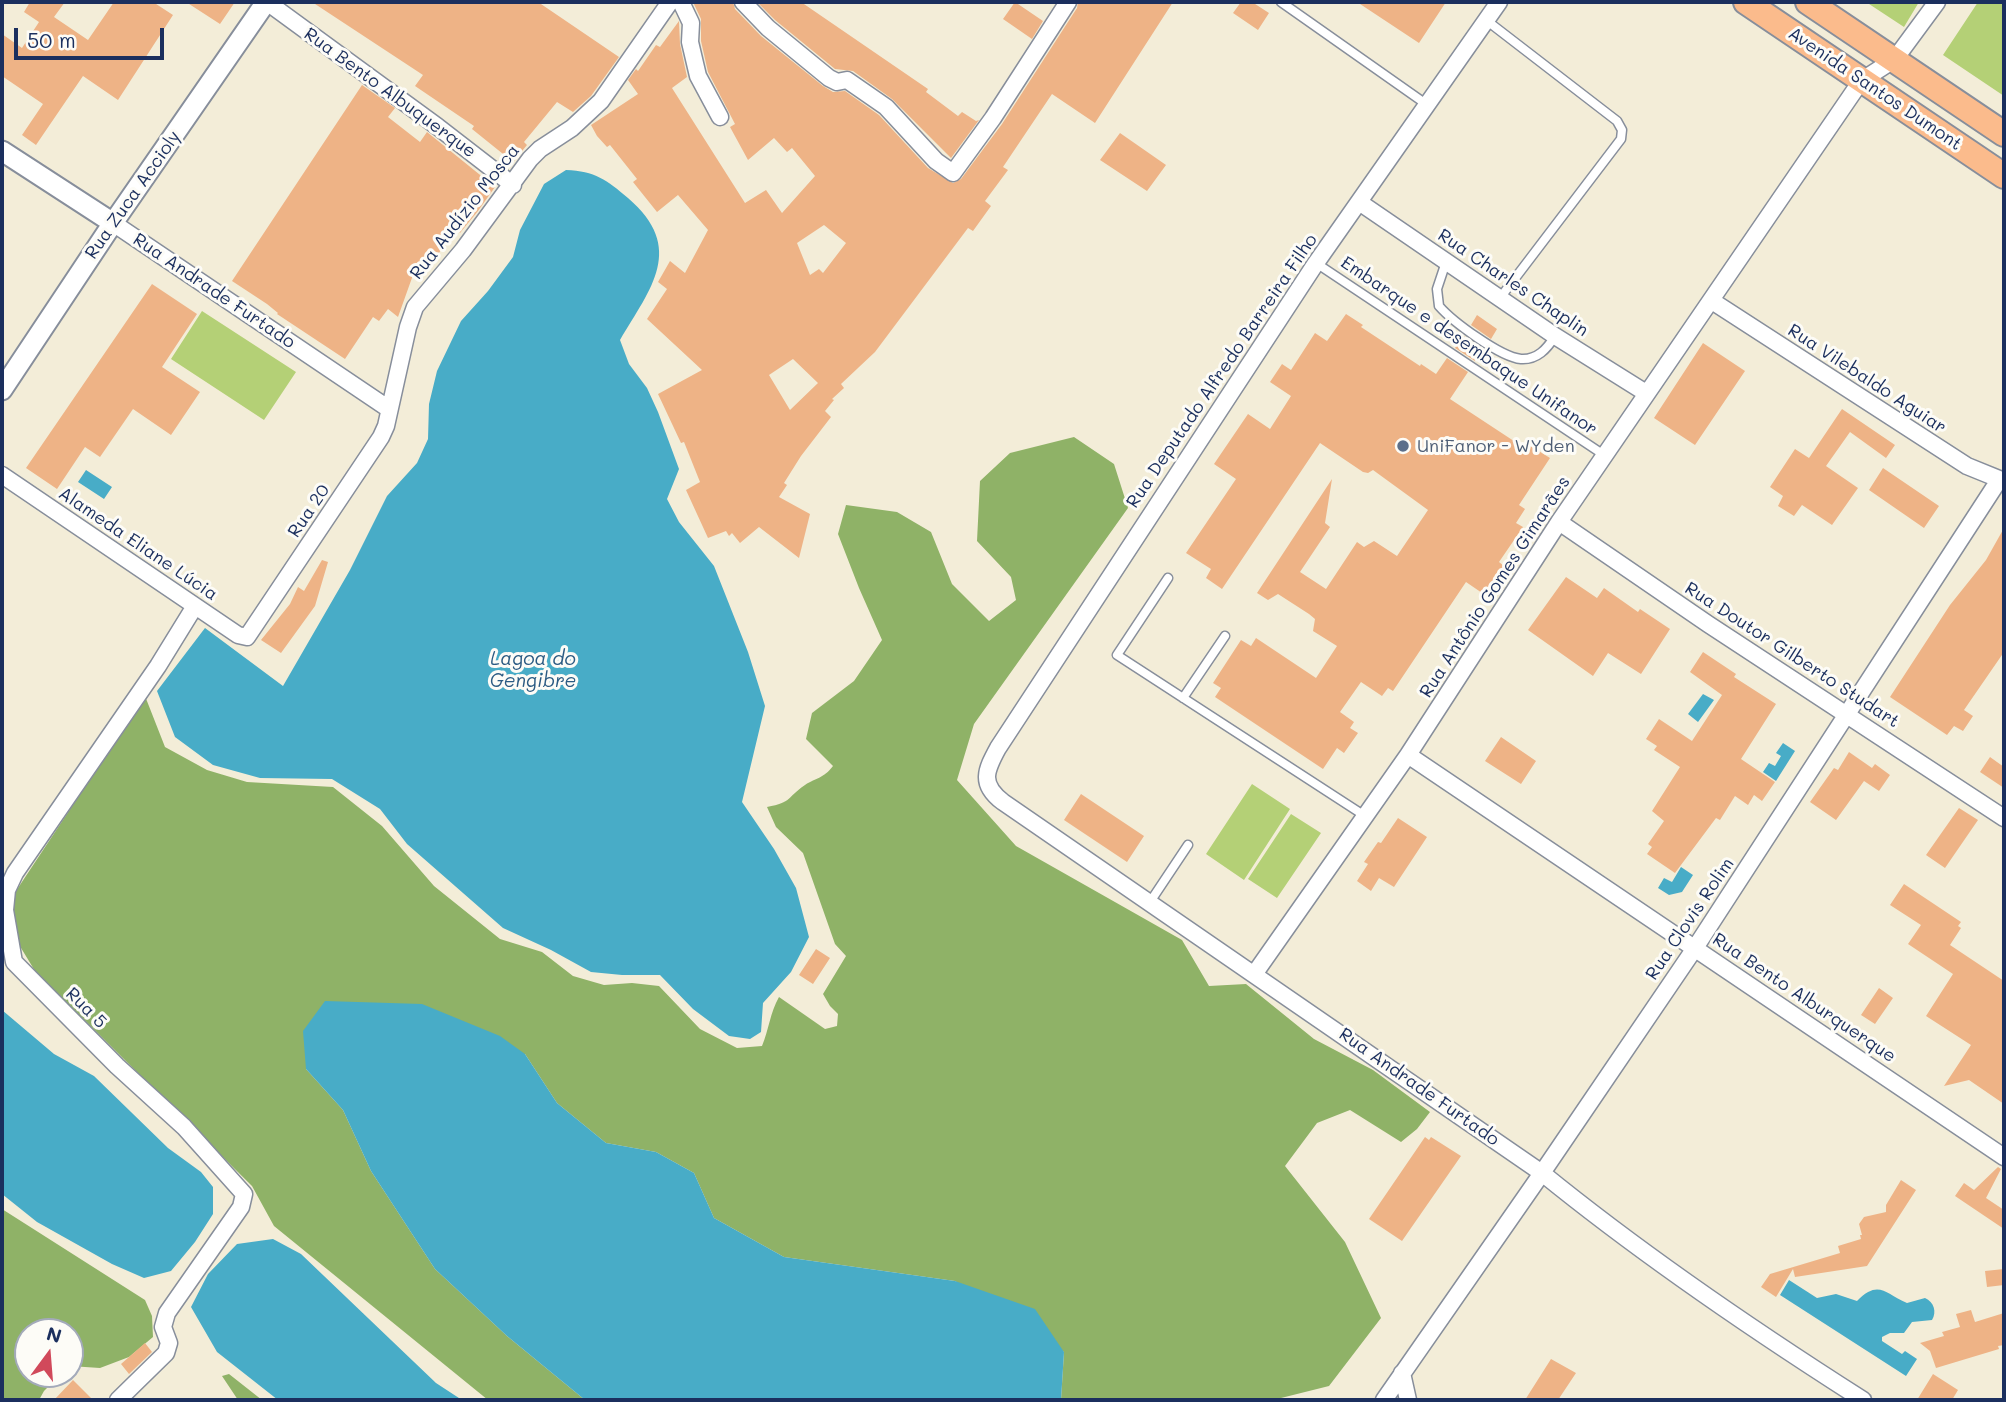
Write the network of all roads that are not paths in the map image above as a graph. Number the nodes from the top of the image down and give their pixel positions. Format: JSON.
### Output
{"nodes":[{"id":1,"x":267,"y":2,"type":"edge"},
{"id":2,"x":670,"y":2,"type":"edge"},
{"id":3,"x":681,"y":2,"type":"edge"},
{"id":4,"x":743,"y":2,"type":"edge"},
{"id":5,"x":1068,"y":2,"type":"edge"},
{"id":6,"x":1281,"y":2,"type":"edge"},
{"id":7,"x":1499,"y":2,"type":"edge"},
{"id":8,"x":1745,"y":2,"type":"edge"},
{"id":9,"x":1808,"y":2,"type":"edge"},
{"id":10,"x":1937,"y":2,"type":"edge"},
{"id":11,"x":1486,"y":20,"type":"junction"},
{"id":12,"x":1895,"y":59,"type":"junction"},
{"id":13,"x":1861,"y":81,"type":"junction"},
{"id":14,"x":1426,"y":104,"type":"junction"},
{"id":15,"x":720,"y":117,"type":"dead end"},
{"id":16,"x":2004,"y":134,"type":"edge"},
{"id":17,"x":2,"y":152,"type":"edge"},
{"id":18,"x":2004,"y":176,"type":"edge"},
{"id":19,"x":513,"y":185,"type":"junction"},
{"id":20,"x":1359,"y":202,"type":"junction"},
{"id":21,"x":113,"y":223,"type":"junction"},
{"id":22,"x":1446,"y":262,"type":"junction"},
{"id":23,"x":1316,"y":263,"type":"junction"},
{"id":24,"x":1500,"y":298,"type":"junction"},
{"id":25,"x":1712,"y":301,"type":"junction"},
{"id":26,"x":1555,"y":336,"type":"junction"},
{"id":27,"x":2,"y":390,"type":"edge"},
{"id":28,"x":1646,"y":393,"type":"junction"},
{"id":29,"x":389,"y":409,"type":"junction"},
{"id":30,"x":1604,"y":456,"type":"junction"},
{"id":31,"x":2,"y":475,"type":"edge"},
{"id":32,"x":2002,"y":480,"type":"edge"},
{"id":33,"x":1559,"y":522,"type":"junction"},
{"id":34,"x":1168,"y":578,"type":"dead end"},
{"id":35,"x":195,"y":606,"type":"junction"},
{"id":36,"x":252,"y":631,"type":"joint"},
{"id":37,"x":1225,"y":636,"type":"dead end"},
{"id":38,"x":1183,"y":698,"type":"junction"},
{"id":39,"x":1848,"y":713,"type":"junction"},
{"id":40,"x":1408,"y":755,"type":"junction"},
{"id":41,"x":987,"y":768,"type":"joint"},
{"id":42,"x":1365,"y":816,"type":"junction"},
{"id":43,"x":2004,"y":818,"type":"edge"},
{"id":44,"x":1188,"y":845,"type":"dead end"},
{"id":45,"x":1150,"y":902,"type":"junction"},
{"id":46,"x":1695,"y":948,"type":"junction"},
{"id":47,"x":1255,"y":973,"type":"junction"},
{"id":48,"x":2004,"y":1157,"type":"edge"},
{"id":49,"x":1542,"y":1173,"type":"junction"},
{"id":50,"x":1402,"y":1373,"type":"junction"},
{"id":51,"x":118,"y":1400,"type":"edge"},
{"id":52,"x":1384,"y":1400,"type":"edge"},
{"id":53,"x":1408,"y":1400,"type":"edge"},
{"id":54,"x":1863,"y":1400,"type":"edge"}],
"edges":[{"from":1,"to":19,"type":"street","name":"Rua Bento Albuquerque"},
{"from":1,"to":21,"type":"street","name":"Rua Zuca Accioly"},
{"from":2,"to":19,"type":"street","name":"Rua Audízio Mosca"},
{"from":3,"to":15,"type":"street"},
{"from":4,"to":5,"type":"street"},
{"from":6,"to":14,"type":"lane"},
{"from":7,"to":11,"type":"street","name":"Rua Deputado Alfredo Barreira Filho"},
{"from":8,"to":13,"type":"main road","name":"Avenida Santos Dumont"},
{"from":9,"to":12,"type":"main road","name":"Avenida Santos Dumont"},
{"from":10,"to":12,"type":"street"},
{"from":11,"to":14,"type":"street","name":"Rua Deputado Alfredo Barreira Filho"},
{"from":11,"to":24,"type":"lane"},
{"from":12,"to":13,"type":"street","name":"Rua Antônio Gomes Gimarães"},
{"from":12,"to":16,"type":"main road","name":"Avenida Santos Dumont"},
{"from":13,"to":18,"type":"main road","name":"Avenida Santos Dumont"},
{"from":13,"to":25,"type":"street","name":"Rua Antônio Gomes Gimarães"},
{"from":14,"to":20,"type":"street","name":"Rua Deputado Alfredo Barreira Filho"},
{"from":17,"to":21,"type":"street","name":"Rua Andrade Furtado"},
{"from":19,"to":29,"type":"street","name":"Rua Audízio Mosca"},
{"from":20,"to":22,"type":"street","name":"Rua Charles Chaplin"},
{"from":20,"to":23,"type":"street","name":"Rua Deputado Alfredo Barreira Filho"},
{"from":21,"to":27,"type":"street","name":"Rua Zuca Accioly"},
{"from":21,"to":29,"type":"street","name":"Rua Andrade Furtado"},
{"from":22,"to":24,"type":"street","name":"Rua Charles Chaplin"},
{"from":22,"to":26,"type":"lane"},
{"from":23,"to":30,"type":"lane","name":"Embarque e desembaque Unifanor"},
{"from":23,"to":41,"type":"street","name":"Rua Deputado Alfredo Barreira Filho"},
{"from":24,"to":26,"type":"street","name":"Rua Charles Chaplin"},
{"from":25,"to":28,"type":"street","name":"Rua Antônio Gomes Gimarães"},
{"from":25,"to":32,"type":"street","name":"Rua Vilebaldo Aguiar"},
{"from":26,"to":28,"type":"street","name":"Rua Charles Chaplin"},
{"from":28,"to":30,"type":"street","name":"Rua Antônio Gomes Gimarães"},
{"from":29,"to":36,"type":"street","name":"Rua 20"},
{"from":30,"to":33,"type":"street","name":"Rua Antônio Gomes Gimarães"},
{"from":31,"to":35,"type":"street","name":"Alameda Eliane Lúcia"},
{"from":32,"to":39,"type":"street","name":"Rua Clovis Rolim"},
{"from":33,"to":39,"type":"street","name":"Rua Doutor Gilberto Studart"},
{"from":33,"to":40,"type":"street","name":"Rua Antônio Gomes Gimarães"},
{"from":34,"to":38,"type":"lane"},
{"from":35,"to":36,"type":"street","name":"Alameda Eliane Lúcia"},
{"from":35,"to":51,"type":"street","name":"Rua 5"},
{"from":37,"to":38,"type":"lane"},
{"from":38,"to":42,"type":"lane"},
{"from":39,"to":43,"type":"street","name":"Rua Doutor Gilberto Studart"},
{"from":39,"to":46,"type":"street","name":"Rua Clovis Rolim"},
{"from":40,"to":42,"type":"street","name":"Rua Antônio Gomes Gimarães"},
{"from":40,"to":46,"type":"street","name":"Rua Bento Alburquerque"},
{"from":41,"to":45,"type":"street","name":"Rua Andrade Furtado"},
{"from":42,"to":47,"type":"street","name":"Rua Antônio Gomes Gimarães"},
{"from":44,"to":45,"type":"lane"},
{"from":45,"to":47,"type":"street","name":"Rua Andrade Furtado"},
{"from":46,"to":48,"type":"street","name":"Rua Bento Alburquerque"},
{"from":46,"to":49,"type":"street","name":"Rua Clovis Rolim"},
{"from":47,"to":49,"type":"street","name":"Rua Andrade Furtado"},
{"from":49,"to":50,"type":"street","name":"Rua Clovis Rolim"},
{"from":49,"to":54,"type":"street","name":"Rua Andrade Furtado"},
{"from":50,"to":52,"type":"street","name":"Rua Clovis Rolim"},
{"from":50,"to":53,"type":"street"}]}
